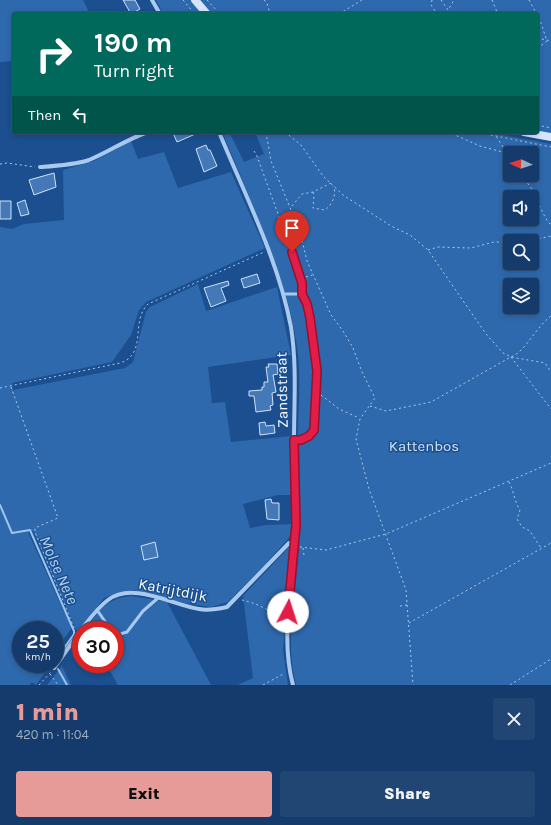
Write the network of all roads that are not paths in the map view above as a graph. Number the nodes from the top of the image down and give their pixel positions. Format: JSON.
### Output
{"nodes":[{"id":1,"x":152,"y":0,"type":"edge"},
{"id":2,"x":195,"y":0,"type":"edge"},
{"id":3,"x":159,"y":12,"type":"edge"},
{"id":4,"x":205,"y":12,"type":"edge"},
{"id":5,"x":143,"y":134,"type":"edge"},
{"id":6,"x":220,"y":134,"type":"edge"},
{"id":7,"x":535,"y":134,"type":"edge"},
{"id":8,"x":551,"y":137,"type":"edge"},
{"id":9,"x":40,"y":167,"type":"road end"},
{"id":10,"x":292,"y":252,"type":"road end"},
{"id":11,"x":283,"y":294,"type":"junction"},
{"id":12,"x":302,"y":294,"type":"junction"},
{"id":13,"x":294,"y":440,"type":"junction"},
{"id":14,"x":295,"y":543,"type":"junction"},
{"id":15,"x":158,"y":598,"type":"junction"},
{"id":16,"x":97,"y":610,"type":"junction"},
{"id":17,"x":88,"y":621,"type":"edge"},
{"id":18,"x":105,"y":621,"type":"edge"},
{"id":19,"x":124,"y":633,"type":"edge"},
{"id":20,"x":72,"y":643,"type":"edge"},
{"id":21,"x":64,"y":654,"type":"edge"},
{"id":22,"x":293,"y":685,"type":"edge"}],
"edges":[{"from":1,"to":3,"type":"street"},
{"from":2,"to":4,"type":"main road"},
{"from":5,"to":9,"type":"street"},
{"from":6,"to":11,"type":"street","name":"Zandstraat"},
{"from":7,"to":8,"type":"main road"},
{"from":10,"to":12,"type":"lane"},
{"from":11,"to":12,"type":"lane"},
{"from":11,"to":13,"type":"street","name":"Zandstraat"},
{"from":12,"to":13,"type":"lane"},
{"from":13,"to":14,"type":"street","name":"Zandstraat"},
{"from":14,"to":15,"type":"street","name":"Katrijtdijk"},
{"from":14,"to":22,"type":"street","name":"Zandstraat"},
{"from":15,"to":16,"type":"street","name":"Katrijtdijk"},
{"from":15,"to":19,"type":"lane"},
{"from":16,"to":17,"type":"street","name":"Katrijtdijk"},
{"from":16,"to":18,"type":"lane"},
{"from":20,"to":21,"type":"street","name":"Katrijtdijk"}]}
